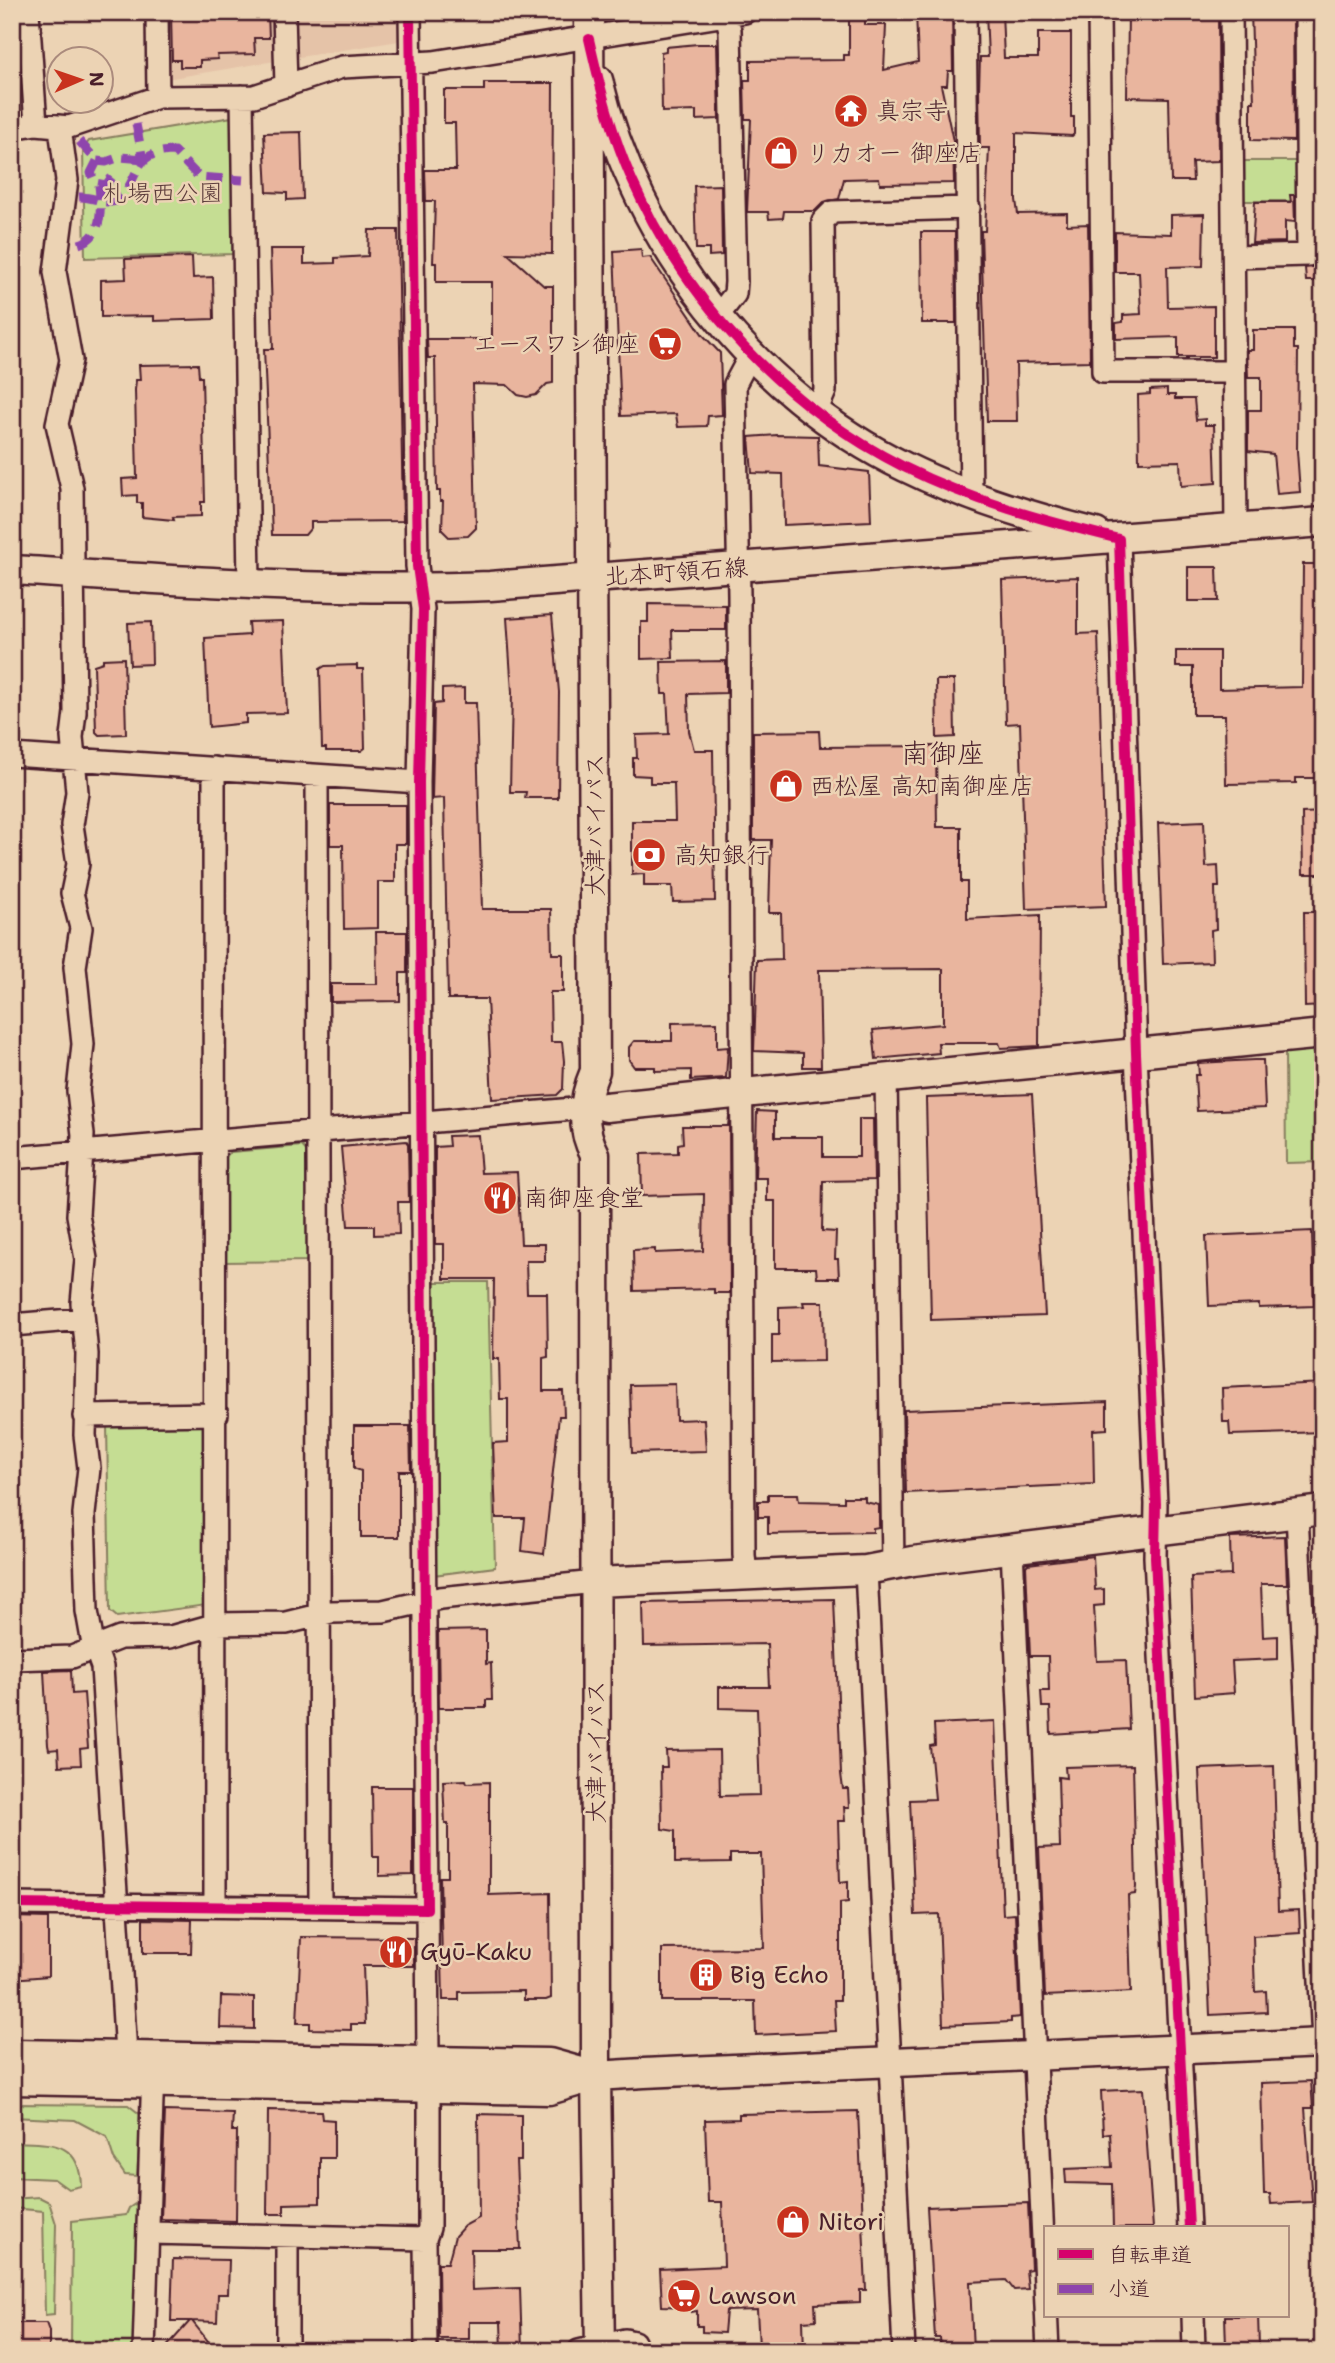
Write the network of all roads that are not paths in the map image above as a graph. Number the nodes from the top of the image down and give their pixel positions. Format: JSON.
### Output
{"nodes":[{"id":1,"x":28,"y":12,"type":"edge"},
{"id":2,"x":157,"y":12,"type":"edge"},
{"id":3,"x":284,"y":12,"type":"edge"},
{"id":4,"x":410,"y":12,"type":"edge"},
{"id":5,"x":965,"y":12,"type":"edge"},
{"id":6,"x":1099,"y":12,"type":"edge"},
{"id":7,"x":1231,"y":12,"type":"edge"},
{"id":8,"x":1306,"y":12,"type":"edge"},
{"id":9,"x":732,"y":13,"type":"edge"},
{"id":10,"x":589,"y":26,"type":"edge"},
{"id":11,"x":411,"y":63,"type":"junction"},
{"id":12,"x":286,"y":86,"type":"junction"},
{"id":13,"x":242,"y":96,"type":"junction"},
{"id":14,"x":158,"y":97,"type":"junction"},
{"id":15,"x":36,"y":124,"type":"junction"},
{"id":16,"x":12,"y":128,"type":"edge"},
{"id":17,"x":60,"y":128,"type":"junction"},
{"id":18,"x":969,"y":208,"type":"junction"},
{"id":19,"x":1234,"y":257,"type":"junction"},
{"id":20,"x":717,"y":317,"type":"junction"},
{"id":21,"x":751,"y":354,"type":"junction"},
{"id":22,"x":1234,"y":372,"type":"junction"},
{"id":23,"x":816,"y":412,"type":"junction"},
{"id":24,"x":971,"y":496,"type":"junction"},
{"id":25,"x":1323,"y":522,"type":"edge"},
{"id":26,"x":1236,"y":530,"type":"junction"},
{"id":27,"x":1119,"y":539,"type":"junction"},
{"id":28,"x":738,"y":568,"type":"junction"},
{"id":29,"x":12,"y":569,"type":"edge"},
{"id":30,"x":73,"y":574,"type":"junction"},
{"id":31,"x":593,"y":579,"type":"junction"},
{"id":32,"x":249,"y":584,"type":"junction"},
{"id":33,"x":420,"y":589,"type":"junction"},
{"id":34,"x":12,"y":755,"type":"edge"},
{"id":35,"x":74,"y":758,"type":"junction"},
{"id":36,"x":214,"y":768,"type":"junction"},
{"id":37,"x":317,"y":776,"type":"junction"},
{"id":38,"x":419,"y":782,"type":"junction"},
{"id":39,"x":1323,"y":1034,"type":"edge"},
{"id":40,"x":1136,"y":1053,"type":"junction"},
{"id":41,"x":886,"y":1076,"type":"junction"},
{"id":42,"x":743,"y":1090,"type":"junction"},
{"id":43,"x":596,"y":1107,"type":"junction"},
{"id":44,"x":421,"y":1123,"type":"junction"},
{"id":45,"x":318,"y":1132,"type":"junction"},
{"id":46,"x":215,"y":1140,"type":"junction"},
{"id":47,"x":83,"y":1152,"type":"junction"},
{"id":48,"x":12,"y":1158,"type":"edge"},
{"id":49,"x":83,"y":1319,"type":"junction"},
{"id":50,"x":12,"y":1325,"type":"edge"},
{"id":51,"x":217,"y":1414,"type":"junction"},
{"id":52,"x":84,"y":1416,"type":"junction"},
{"id":53,"x":1310,"y":1512,"type":"edge"},
{"id":54,"x":1156,"y":1531,"type":"junction"},
{"id":55,"x":1012,"y":1549,"type":"junction"},
{"id":56,"x":879,"y":1567,"type":"junction"},
{"id":57,"x":746,"y":1575,"type":"junction"},
{"id":58,"x":595,"y":1582,"type":"junction"},
{"id":59,"x":424,"y":1601,"type":"junction"},
{"id":60,"x":320,"y":1613,"type":"junction"},
{"id":61,"x":217,"y":1624,"type":"junction"},
{"id":62,"x":95,"y":1647,"type":"junction"},
{"id":63,"x":12,"y":1659,"type":"edge"},
{"id":64,"x":12,"y":1904,"type":"edge"},
{"id":65,"x":117,"y":1906,"type":"junction"},
{"id":66,"x":215,"y":1906,"type":"junction"},
{"id":67,"x":320,"y":1908,"type":"junction"},
{"id":68,"x":427,"y":1909,"type":"junction"},
{"id":69,"x":1323,"y":2042,"type":"edge"},
{"id":70,"x":1181,"y":2049,"type":"junction"},
{"id":71,"x":12,"y":2053,"type":"edge"},
{"id":72,"x":1034,"y":2056,"type":"junction"},
{"id":73,"x":890,"y":2062,"type":"junction"},
{"id":74,"x":144,"y":2064,"type":"junction"},
{"id":75,"x":429,"y":2074,"type":"junction"},
{"id":76,"x":596,"y":2076,"type":"junction"},
{"id":77,"x":12,"y":2080,"type":"edge"},
{"id":78,"x":1189,"y":2226,"type":"edge"},
{"id":79,"x":149,"y":2233,"type":"junction"},
{"id":80,"x":287,"y":2236,"type":"junction"},
{"id":81,"x":425,"y":2239,"type":"junction"},
{"id":82,"x":1044,"y":2267,"type":"edge"},
{"id":83,"x":1046,"y":2318,"type":"edge"},
{"id":84,"x":1193,"y":2318,"type":"edge"},
{"id":85,"x":593,"y":2349,"type":"edge"},
{"id":86,"x":144,"y":2351,"type":"edge"},
{"id":87,"x":287,"y":2351,"type":"edge"},
{"id":88,"x":426,"y":2351,"type":"edge"},
{"id":89,"x":634,"y":2351,"type":"edge"},
{"id":90,"x":904,"y":2351,"type":"edge"},
{"id":91,"x":1048,"y":2351,"type":"edge"},
{"id":92,"x":1194,"y":2351,"type":"edge"}],
"edges":[{"from":1,"to":15,"type":"street"},
{"from":2,"to":14,"type":"street"},
{"from":3,"to":12,"type":"street"},
{"from":4,"to":11,"type":"street"},
{"from":5,"to":18,"type":"street"},
{"from":6,"to":22,"type":"street"},
{"from":7,"to":19,"type":"street"},
{"from":8,"to":19,"type":"street"},
{"from":9,"to":10,"type":"street"},
{"from":9,"to":20,"type":"street"},
{"from":10,"to":11,"type":"street"},
{"from":10,"to":20,"type":"street"},
{"from":10,"to":31,"type":"street","name":"北本町領石線"},
{"from":11,"to":12,"type":"street"},
{"from":11,"to":33,"type":"street"},
{"from":12,"to":13,"type":"street"},
{"from":13,"to":14,"type":"street"},
{"from":13,"to":32,"type":"street"},
{"from":14,"to":17,"type":"street"},
{"from":15,"to":16,"type":"street"},
{"from":15,"to":17,"type":"street"},
{"from":17,"to":30,"type":"street"},
{"from":18,"to":23,"type":"street"},
{"from":18,"to":24,"type":"street"},
{"from":19,"to":22,"type":"street"},
{"from":20,"to":21,"type":"street"},
{"from":21,"to":23,"type":"street"},
{"from":21,"to":28,"type":"street"},
{"from":22,"to":26,"type":"street"},
{"from":23,"to":24,"type":"street"},
{"from":24,"to":27,"type":"street"},
{"from":25,"to":26,"type":"street","name":"北本町領石線"},
{"from":26,"to":27,"type":"street","name":"北本町領石線"},
{"from":27,"to":28,"type":"street","name":"北本町領石線"},
{"from":27,"to":40,"type":"street"},
{"from":28,"to":31,"type":"street","name":"北本町領石線"},
{"from":28,"to":42,"type":"street"},
{"from":29,"to":30,"type":"street"},
{"from":30,"to":32,"type":"street"},
{"from":30,"to":35,"type":"street"},
{"from":31,"to":33,"type":"street"},
{"from":31,"to":43,"type":"street","name":"大津バイパス"},
{"from":32,"to":33,"type":"street"},
{"from":33,"to":38,"type":"street"},
{"from":34,"to":35,"type":"street"},
{"from":35,"to":36,"type":"street"},
{"from":35,"to":47,"type":"street"},
{"from":36,"to":37,"type":"street"},
{"from":36,"to":46,"type":"street"},
{"from":37,"to":38,"type":"street"},
{"from":37,"to":45,"type":"street"},
{"from":38,"to":44,"type":"street"},
{"from":39,"to":40,"type":"street"},
{"from":40,"to":41,"type":"street"},
{"from":40,"to":54,"type":"street"},
{"from":41,"to":42,"type":"street"},
{"from":41,"to":56,"type":"street"},
{"from":42,"to":43,"type":"street"},
{"from":42,"to":57,"type":"street"},
{"from":43,"to":44,"type":"street"},
{"from":43,"to":58,"type":"street","name":"大津バイパス"},
{"from":44,"to":45,"type":"street"},
{"from":44,"to":59,"type":"street"},
{"from":45,"to":46,"type":"street"},
{"from":45,"to":60,"type":"street"},
{"from":46,"to":47,"type":"street"},
{"from":46,"to":51,"type":"street"},
{"from":47,"to":48,"type":"street"},
{"from":47,"to":49,"type":"street"},
{"from":49,"to":50,"type":"street"},
{"from":49,"to":52,"type":"street"},
{"from":51,"to":52,"type":"street"},
{"from":51,"to":61,"type":"street"},
{"from":52,"to":62,"type":"street"},
{"from":53,"to":54,"type":"street"},
{"from":53,"to":69,"type":"street"},
{"from":54,"to":55,"type":"street"},
{"from":54,"to":70,"type":"street"},
{"from":55,"to":56,"type":"street"},
{"from":55,"to":72,"type":"street"},
{"from":56,"to":57,"type":"street"},
{"from":56,"to":73,"type":"street"},
{"from":57,"to":58,"type":"street"},
{"from":58,"to":59,"type":"street"},
{"from":58,"to":76,"type":"street","name":"大津バイパス"},
{"from":59,"to":60,"type":"street"},
{"from":59,"to":68,"type":"street"},
{"from":60,"to":61,"type":"street"},
{"from":60,"to":67,"type":"street"},
{"from":61,"to":62,"type":"street"},
{"from":61,"to":66,"type":"street"},
{"from":62,"to":63,"type":"street"},
{"from":62,"to":65,"type":"street"},
{"from":64,"to":65,"type":"street"},
{"from":65,"to":66,"type":"street"},
{"from":65,"to":74,"type":"street"},
{"from":66,"to":67,"type":"street"},
{"from":67,"to":68,"type":"street"},
{"from":68,"to":75,"type":"street"},
{"from":69,"to":70,"type":"street"},
{"from":70,"to":72,"type":"street"},
{"from":70,"to":78,"type":"street"},
{"from":71,"to":74,"type":"street"},
{"from":72,"to":73,"type":"street"},
{"from":72,"to":82,"type":"street"},
{"from":73,"to":76,"type":"street"},
{"from":73,"to":90,"type":"street"},
{"from":74,"to":75,"type":"street"},
{"from":74,"to":77,"type":"street"},
{"from":74,"to":79,"type":"street"},
{"from":75,"to":76,"type":"street"},
{"from":75,"to":81,"type":"street"},
{"from":76,"to":85,"type":"street","name":"大津バイパス"},
{"from":79,"to":80,"type":"street"},
{"from":79,"to":86,"type":"street"},
{"from":80,"to":81,"type":"street"},
{"from":80,"to":87,"type":"street"},
{"from":81,"to":88,"type":"street"},
{"from":83,"to":91,"type":"street"},
{"from":84,"to":92,"type":"street"},
{"from":85,"to":89,"type":"street"}]}
